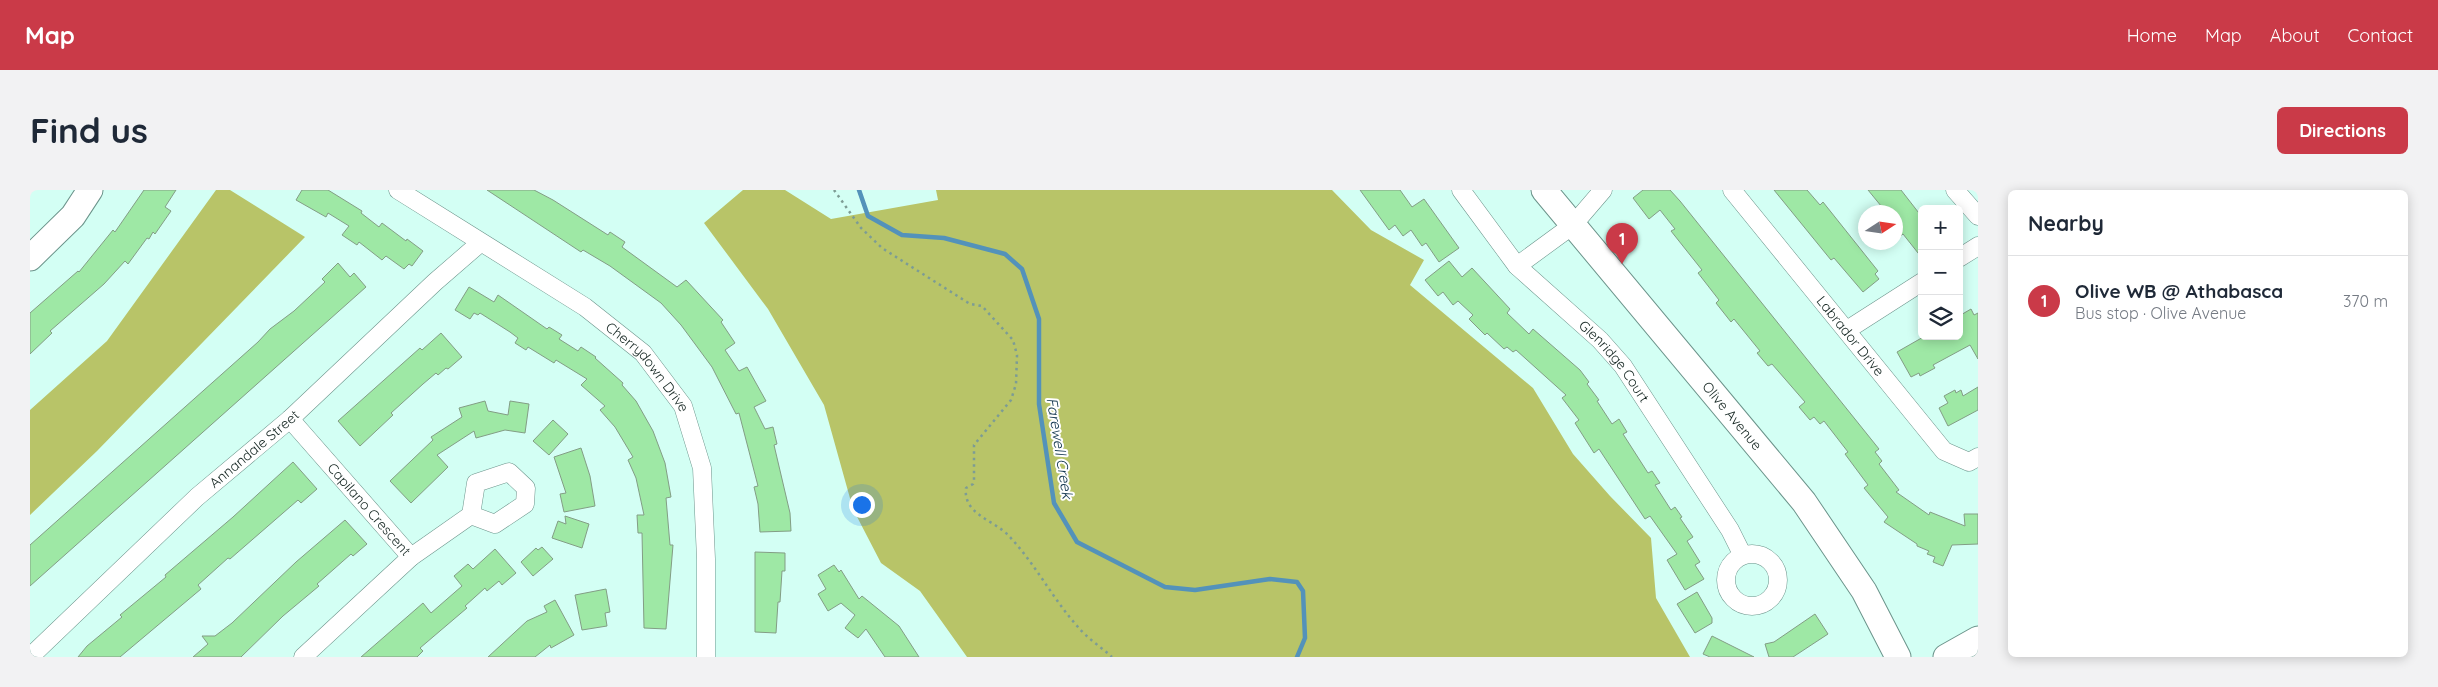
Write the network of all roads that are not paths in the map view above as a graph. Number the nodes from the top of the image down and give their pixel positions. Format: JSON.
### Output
{"nodes":[{"id":1,"x":90,"y":190,"type":"edge"},
{"id":2,"x":398,"y":190,"type":"edge"},
{"id":3,"x":1461,"y":190,"type":"edge"},
{"id":4,"x":1544,"y":190,"type":"edge"},
{"id":5,"x":1603,"y":190,"type":"edge"},
{"id":6,"x":1732,"y":190,"type":"edge"},
{"id":7,"x":1955,"y":190,"type":"edge"},
{"id":8,"x":1978,"y":216,"type":"edge"},
{"id":9,"x":1573,"y":225,"type":"junction"},
{"id":10,"x":480,"y":243,"type":"junction"},
{"id":11,"x":1978,"y":246,"type":"edge"},
{"id":12,"x":1963,"y":255,"type":"edge"},
{"id":13,"x":30,"y":258,"type":"edge"},
{"id":14,"x":1517,"y":266,"type":"junction"},
{"id":15,"x":1918,"y":285,"type":"edge"},
{"id":16,"x":1846,"y":330,"type":"junction"},
{"id":17,"x":290,"y":419,"type":"junction"},
{"id":18,"x":1978,"y":457,"type":"edge"},
{"id":19,"x":471,"y":515,"type":"dead end"},
{"id":20,"x":1742,"y":554,"type":"dead end"},
{"id":21,"x":411,"y":557,"type":"junction"},
{"id":22,"x":1978,"y":639,"type":"edge"},
{"id":23,"x":30,"y":657,"type":"edge"},
{"id":24,"x":303,"y":657,"type":"edge"},
{"id":25,"x":706,"y":657,"type":"edge"},
{"id":26,"x":1898,"y":657,"type":"edge"},
{"id":27,"x":1946,"y":657,"type":"edge"}],
"edges":[{"from":1,"to":13,"type":"main road"},
{"from":2,"to":10,"type":"street","name":"Cherrydown Drive"},
{"from":3,"to":14,"type":"street","name":"Glenridge Court"},
{"from":4,"to":9,"type":"main road","name":"Olive Avenue"},
{"from":5,"to":9,"type":"street"},
{"from":6,"to":16,"type":"street","name":"Labrador Drive"},
{"from":7,"to":8,"type":"street"},
{"from":9,"to":14,"type":"street"},
{"from":9,"to":26,"type":"main road","name":"Olive Avenue"},
{"from":10,"to":17,"type":"street","name":"Annandale Street"},
{"from":10,"to":25,"type":"street","name":"Cherrydown Drive"},
{"from":11,"to":12,"type":"street"},
{"from":14,"to":20,"type":"street","name":"Glenridge Court"},
{"from":15,"to":16,"type":"street"},
{"from":16,"to":18,"type":"street","name":"Labrador Drive"},
{"from":17,"to":21,"type":"street","name":"Capilano Crescent"},
{"from":17,"to":23,"type":"street","name":"Annandale Street"},
{"from":19,"to":21,"type":"street"},
{"from":21,"to":24,"type":"street","name":"Capilano Crescent"},
{"from":22,"to":27,"type":"main road"}]}
